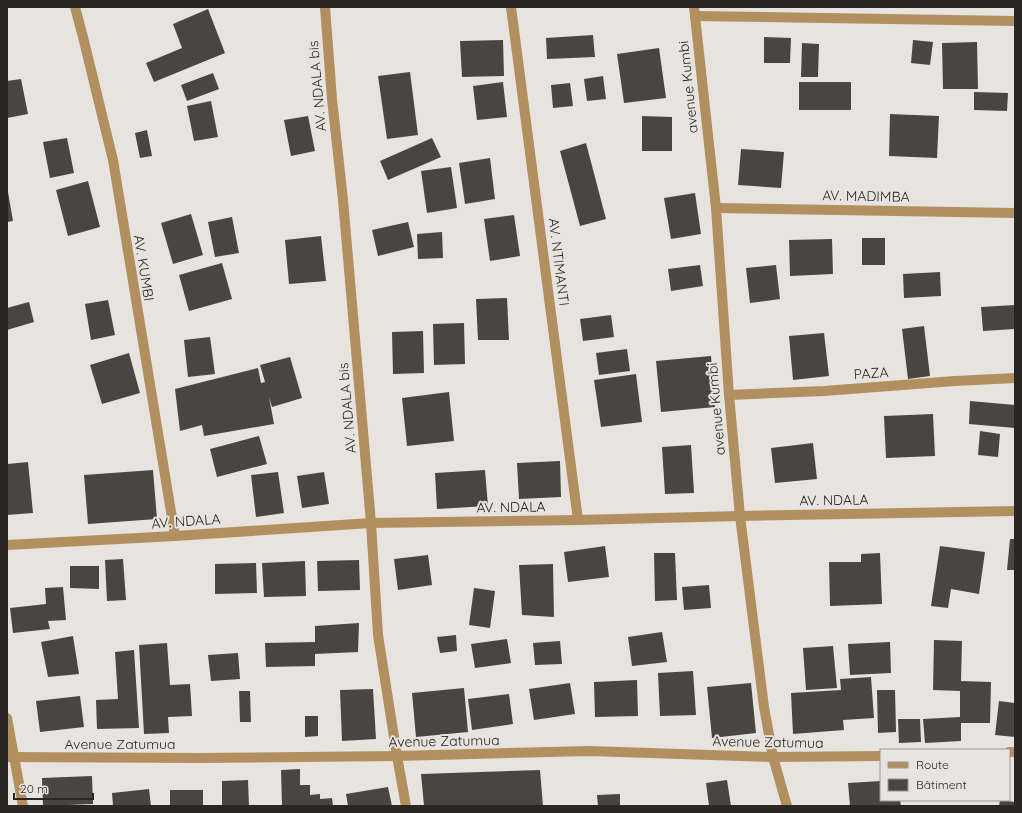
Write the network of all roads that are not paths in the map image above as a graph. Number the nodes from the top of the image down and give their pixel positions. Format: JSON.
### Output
{"nodes":[{"id":1,"x":75,"y":7,"type":"edge"},
{"id":2,"x":325,"y":7,"type":"edge"},
{"id":3,"x":511,"y":7,"type":"edge"},
{"id":4,"x":694,"y":11,"type":"edge"},
{"id":5,"x":1015,"y":21,"type":"edge"},
{"id":6,"x":716,"y":208,"type":"junction"},
{"id":7,"x":1015,"y":213,"type":"edge"},
{"id":8,"x":1015,"y":378,"type":"edge"},
{"id":9,"x":729,"y":395,"type":"junction"},
{"id":10,"x":1015,"y":510,"type":"edge"},
{"id":11,"x":740,"y":516,"type":"junction"},
{"id":12,"x":578,"y":520,"type":"junction"},
{"id":13,"x":371,"y":523,"type":"junction"},
{"id":14,"x":175,"y":536,"type":"junction"},
{"id":15,"x":7,"y":545,"type":"edge"},
{"id":16,"x":7,"y":718,"type":"edge"},
{"id":17,"x":397,"y":756,"type":"junction"},
{"id":18,"x":880,"y":756,"type":"edge"},
{"id":19,"x":10,"y":757,"type":"edge"},
{"id":20,"x":773,"y":757,"type":"junction"},
{"id":21,"x":23,"y":806,"type":"edge"},
{"id":22,"x":406,"y":806,"type":"edge"},
{"id":23,"x":787,"y":806,"type":"edge"}],
"edges":[{"from":1,"to":14,"type":"street","name":"AV. KUMBI"},
{"from":2,"to":13,"type":"street","name":"AV. NDALA bis"},
{"from":3,"to":12,"type":"street","name":"AV. NTIMANTI"},
{"from":4,"to":5,"type":"street"},
{"from":4,"to":6,"type":"street","name":"avenue Kumbi"},
{"from":6,"to":7,"type":"street","name":"AV. MADIMBA"},
{"from":6,"to":9,"type":"street","name":"avenue Kumbi"},
{"from":8,"to":9,"type":"street","name":"PAZA"},
{"from":9,"to":11,"type":"street","name":"avenue Kumbi"},
{"from":10,"to":11,"type":"street","name":"AV. NDALA"},
{"from":11,"to":12,"type":"street","name":"AV. NDALA"},
{"from":11,"to":20,"type":"street","name":"avenue Kumbi"},
{"from":12,"to":13,"type":"street","name":"AV. NDALA"},
{"from":13,"to":14,"type":"street","name":"AV. NDALA"},
{"from":13,"to":17,"type":"street","name":"AV. NDALA bis"},
{"from":14,"to":15,"type":"street","name":"AV. NDALA"},
{"from":16,"to":19,"type":"street"},
{"from":17,"to":19,"type":"street","name":"Avenue Zatumua"},
{"from":17,"to":20,"type":"street","name":"Avenue Zatumua"},
{"from":17,"to":22,"type":"street","name":"AV. NDALA bis"},
{"from":18,"to":20,"type":"street","name":"Avenue Zatumua"},
{"from":19,"to":21,"type":"street"},
{"from":20,"to":23,"type":"street","name":"avenue Kumbi"}]}
